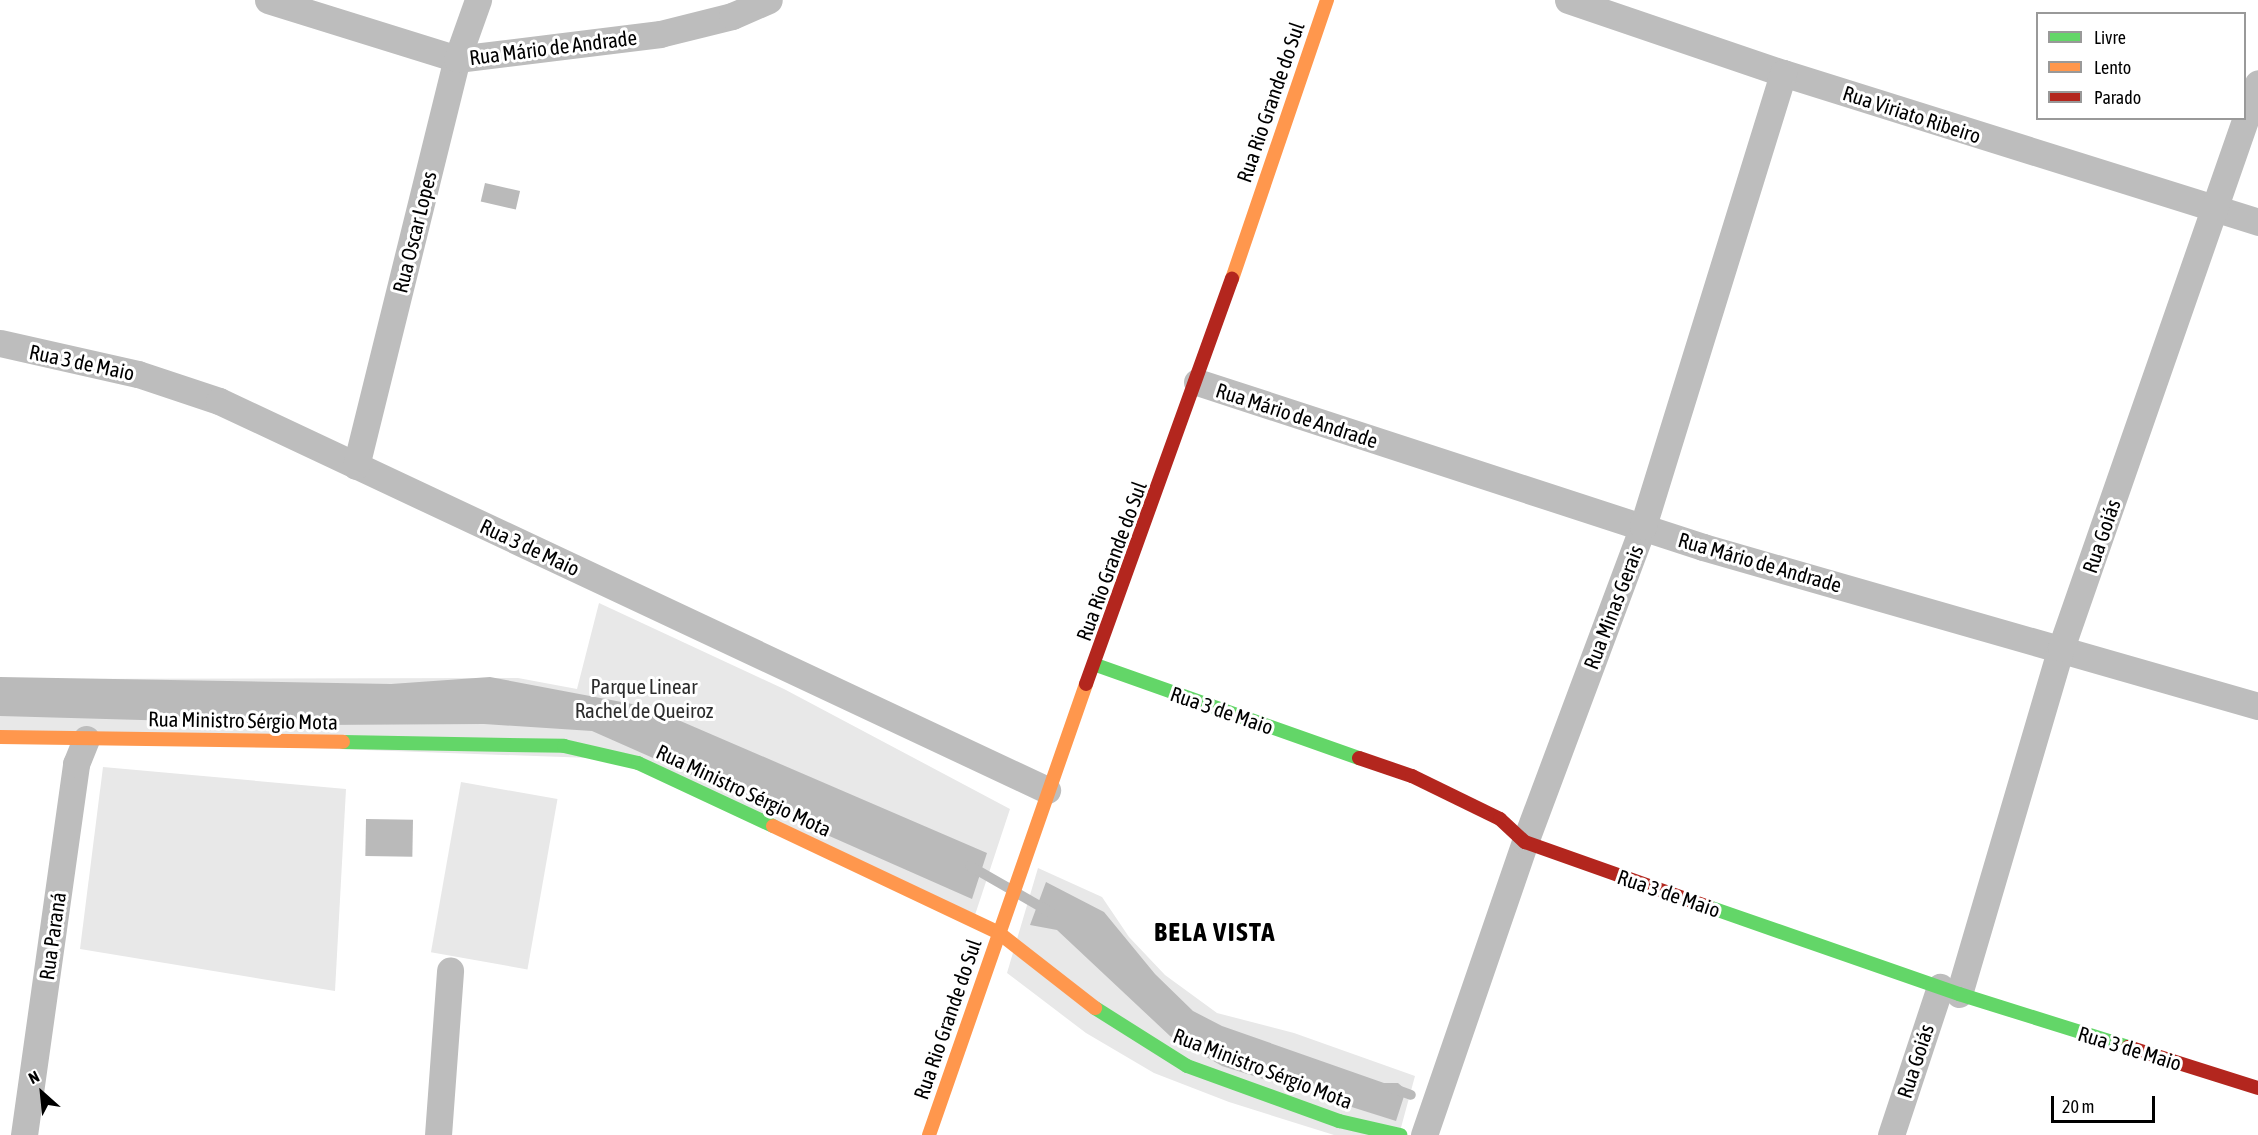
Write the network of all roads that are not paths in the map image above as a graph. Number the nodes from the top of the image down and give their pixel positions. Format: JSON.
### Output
{"nodes":[{"id":1,"x":268,"y":0,"type":"edge"},
{"id":2,"x":478,"y":0,"type":"edge"},
{"id":3,"x":769,"y":0,"type":"edge"},
{"id":4,"x":1327,"y":0,"type":"edge"},
{"id":5,"x":1568,"y":0,"type":"edge"},
{"id":6,"x":457,"y":59,"type":"junction"},
{"id":7,"x":1784,"y":73,"type":"junction"},
{"id":8,"x":2258,"y":83,"type":"edge"},
{"id":9,"x":2246,"y":118,"type":"edge"},
{"id":10,"x":2245,"y":120,"type":"edge"},
{"id":11,"x":2215,"y":209,"type":"junction"},
{"id":12,"x":2258,"y":222,"type":"edge"},
{"id":13,"x":0,"y":343,"type":"edge"},
{"id":14,"x":1197,"y":382,"type":"junction"},
{"id":15,"x":356,"y":466,"type":"junction"},
{"id":16,"x":1643,"y":526,"type":"junction"},
{"id":17,"x":2061,"y":648,"type":"junction"},
{"id":18,"x":1096,"y":665,"type":"junction"},
{"id":19,"x":2258,"y":706,"type":"edge"},
{"id":20,"x":0,"y":737,"type":"edge"},
{"id":21,"x":86,"y":739,"type":"junction"},
{"id":22,"x":1047,"y":790,"type":"junction"},
{"id":23,"x":1525,"y":843,"type":"junction"},
{"id":24,"x":1000,"y":931,"type":"junction"},
{"id":25,"x":450,"y":970,"type":"dead end"},
{"id":26,"x":1950,"y":991,"type":"junction"},
{"id":27,"x":2258,"y":1088,"type":"edge"},
{"id":28,"x":24,"y":1135,"type":"edge"},
{"id":29,"x":438,"y":1135,"type":"edge"},
{"id":30,"x":929,"y":1135,"type":"edge"},
{"id":31,"x":1400,"y":1135,"type":"edge"},
{"id":32,"x":1424,"y":1135,"type":"edge"},
{"id":33,"x":1891,"y":1135,"type":"edge"}],
"edges":[{"from":1,"to":6,"type":"street","name":"Rua Mário de Andrade"},
{"from":2,"to":6,"type":"street","name":"Rua Oscar Lopes"},
{"from":3,"to":6,"type":"street","name":"Rua Mário de Andrade"},
{"from":4,"to":14,"type":"street","name":"Rua Rio Grande do Sul"},
{"from":5,"to":7,"type":"street","name":"Rua Viriato Ribeiro"},
{"from":6,"to":15,"type":"street","name":"Rua Oscar Lopes"},
{"from":7,"to":11,"type":"street","name":"Rua Viriato Ribeiro"},
{"from":7,"to":16,"type":"street","name":"Rua Minas Gerais"},
{"from":8,"to":9,"type":"street","name":"Rua Goiás"},
{"from":10,"to":11,"type":"street","name":"Rua Goiás"},
{"from":11,"to":12,"type":"street","name":"Rua Viriato Ribeiro"},
{"from":11,"to":17,"type":"street","name":"Rua Goiás"},
{"from":13,"to":15,"type":"street","name":"Rua 3 de Maio"},
{"from":14,"to":16,"type":"street","name":"Rua Mário de Andrade"},
{"from":14,"to":18,"type":"street","name":"Rua Rio Grande do Sul"},
{"from":15,"to":22,"type":"street","name":"Rua 3 de Maio"},
{"from":16,"to":17,"type":"street","name":"Rua Mário de Andrade"},
{"from":16,"to":23,"type":"street","name":"Rua Minas Gerais"},
{"from":17,"to":19,"type":"street","name":"Rua Mário de Andrade"},
{"from":17,"to":26,"type":"street","name":"Rua Goiás"},
{"from":18,"to":22,"type":"street","name":"Rua Rio Grande do Sul"},
{"from":18,"to":23,"type":"street","name":"Rua 3 de Maio"},
{"from":20,"to":21,"type":"street","name":"Rua Ministro Sérgio Mota"},
{"from":21,"to":24,"type":"street","name":"Rua Ministro Sérgio Mota"},
{"from":21,"to":28,"type":"street","name":"Rua Paraná"},
{"from":22,"to":24,"type":"street","name":"Rua Rio Grande do Sul"},
{"from":23,"to":26,"type":"street","name":"Rua 3 de Maio"},
{"from":23,"to":32,"type":"street","name":"Rua Minas Gerais"},
{"from":24,"to":30,"type":"street","name":"Rua Rio Grande do Sul"},
{"from":24,"to":31,"type":"street","name":"Rua Ministro Sérgio Mota"},
{"from":25,"to":29,"type":"street"},
{"from":26,"to":27,"type":"street","name":"Rua 3 de Maio"},
{"from":26,"to":33,"type":"street","name":"Rua Goiás"}]}
